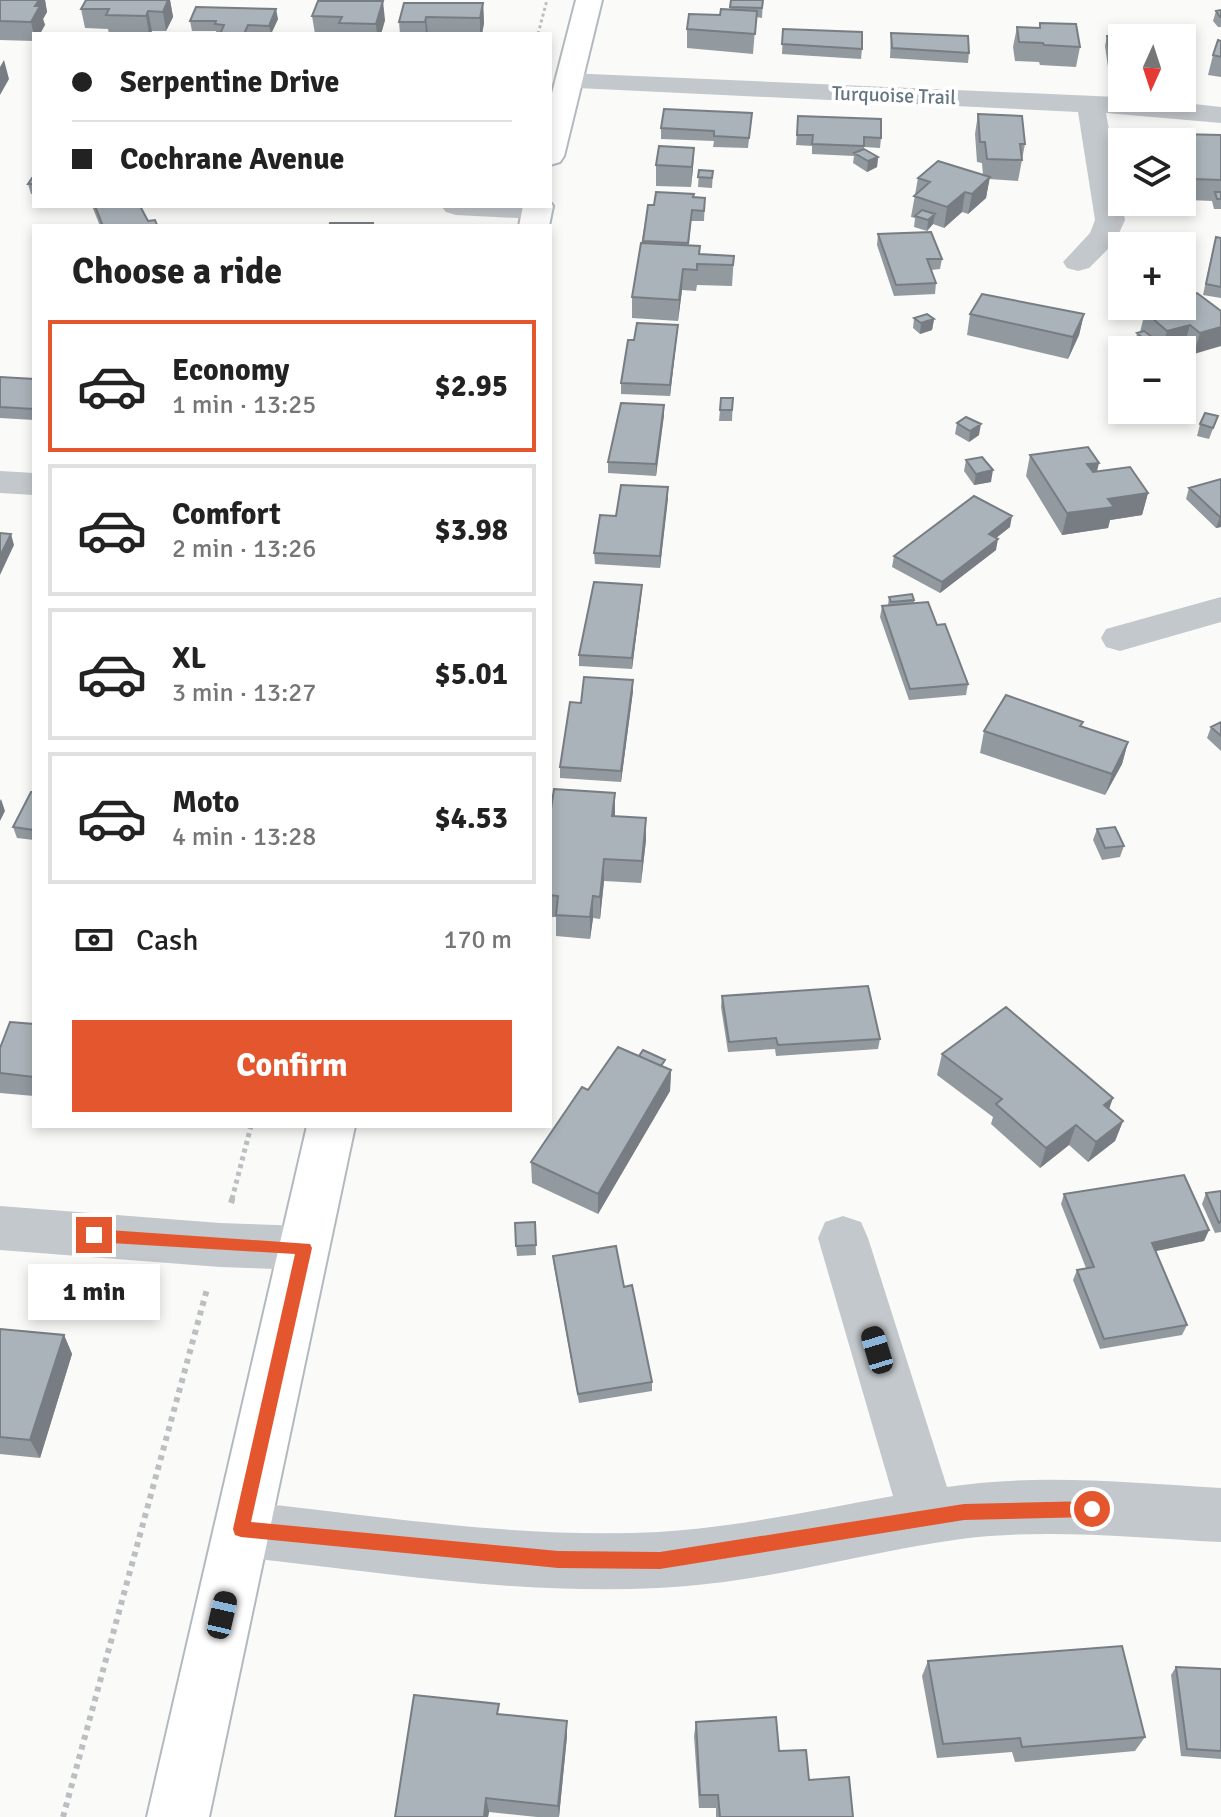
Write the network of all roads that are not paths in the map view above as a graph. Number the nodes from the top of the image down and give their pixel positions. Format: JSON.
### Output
{"nodes":[{"id":1,"x":589,"y":0,"type":"edge"},
{"id":2,"x":567,"y":81,"type":"junction"},
{"id":3,"x":1091,"y":104,"type":"junction"},
{"id":4,"x":1221,"y":115,"type":"edge"},
{"id":5,"x":552,"y":147,"type":"edge"},
{"id":6,"x":476,"y":208,"type":"edge"},
{"id":7,"x":537,"y":214,"type":"edge"},
{"id":8,"x":1078,"y":262,"type":"dead end"},
{"id":9,"x":0,"y":482,"type":"edge"},
{"id":10,"x":32,"y":484,"type":"edge"},
{"id":11,"x":1221,"y":609,"type":"edge"},
{"id":12,"x":1120,"y":638,"type":"dead end"},
{"id":13,"x":331,"y":1128,"type":"edge"},
{"id":14,"x":0,"y":1228,"type":"edge"},
{"id":15,"x":843,"y":1238,"type":"dead end"},
{"id":16,"x":304,"y":1248,"type":"junction"},
{"id":17,"x":1221,"y":1515,"type":"edge"},
{"id":18,"x":928,"y":1518,"type":"junction"},
{"id":19,"x":241,"y":1529,"type":"junction"},
{"id":20,"x":178,"y":1817,"type":"edge"}],
"edges":[{"from":1,"to":2,"type":"street"},
{"from":2,"to":3,"type":"street","name":"Turquoise Trail"},
{"from":2,"to":5,"type":"street"},
{"from":3,"to":4,"type":"street","name":"Turquoise Trail"},
{"from":3,"to":8,"type":"street"},
{"from":6,"to":7,"type":"street"},
{"from":9,"to":10,"type":"street"},
{"from":11,"to":12,"type":"street"},
{"from":13,"to":16,"type":"street"},
{"from":14,"to":16,"type":"street"},
{"from":15,"to":18,"type":"street"},
{"from":16,"to":19,"type":"street"},
{"from":17,"to":18,"type":"street"},
{"from":18,"to":19,"type":"street"},
{"from":19,"to":20,"type":"street"}]}
